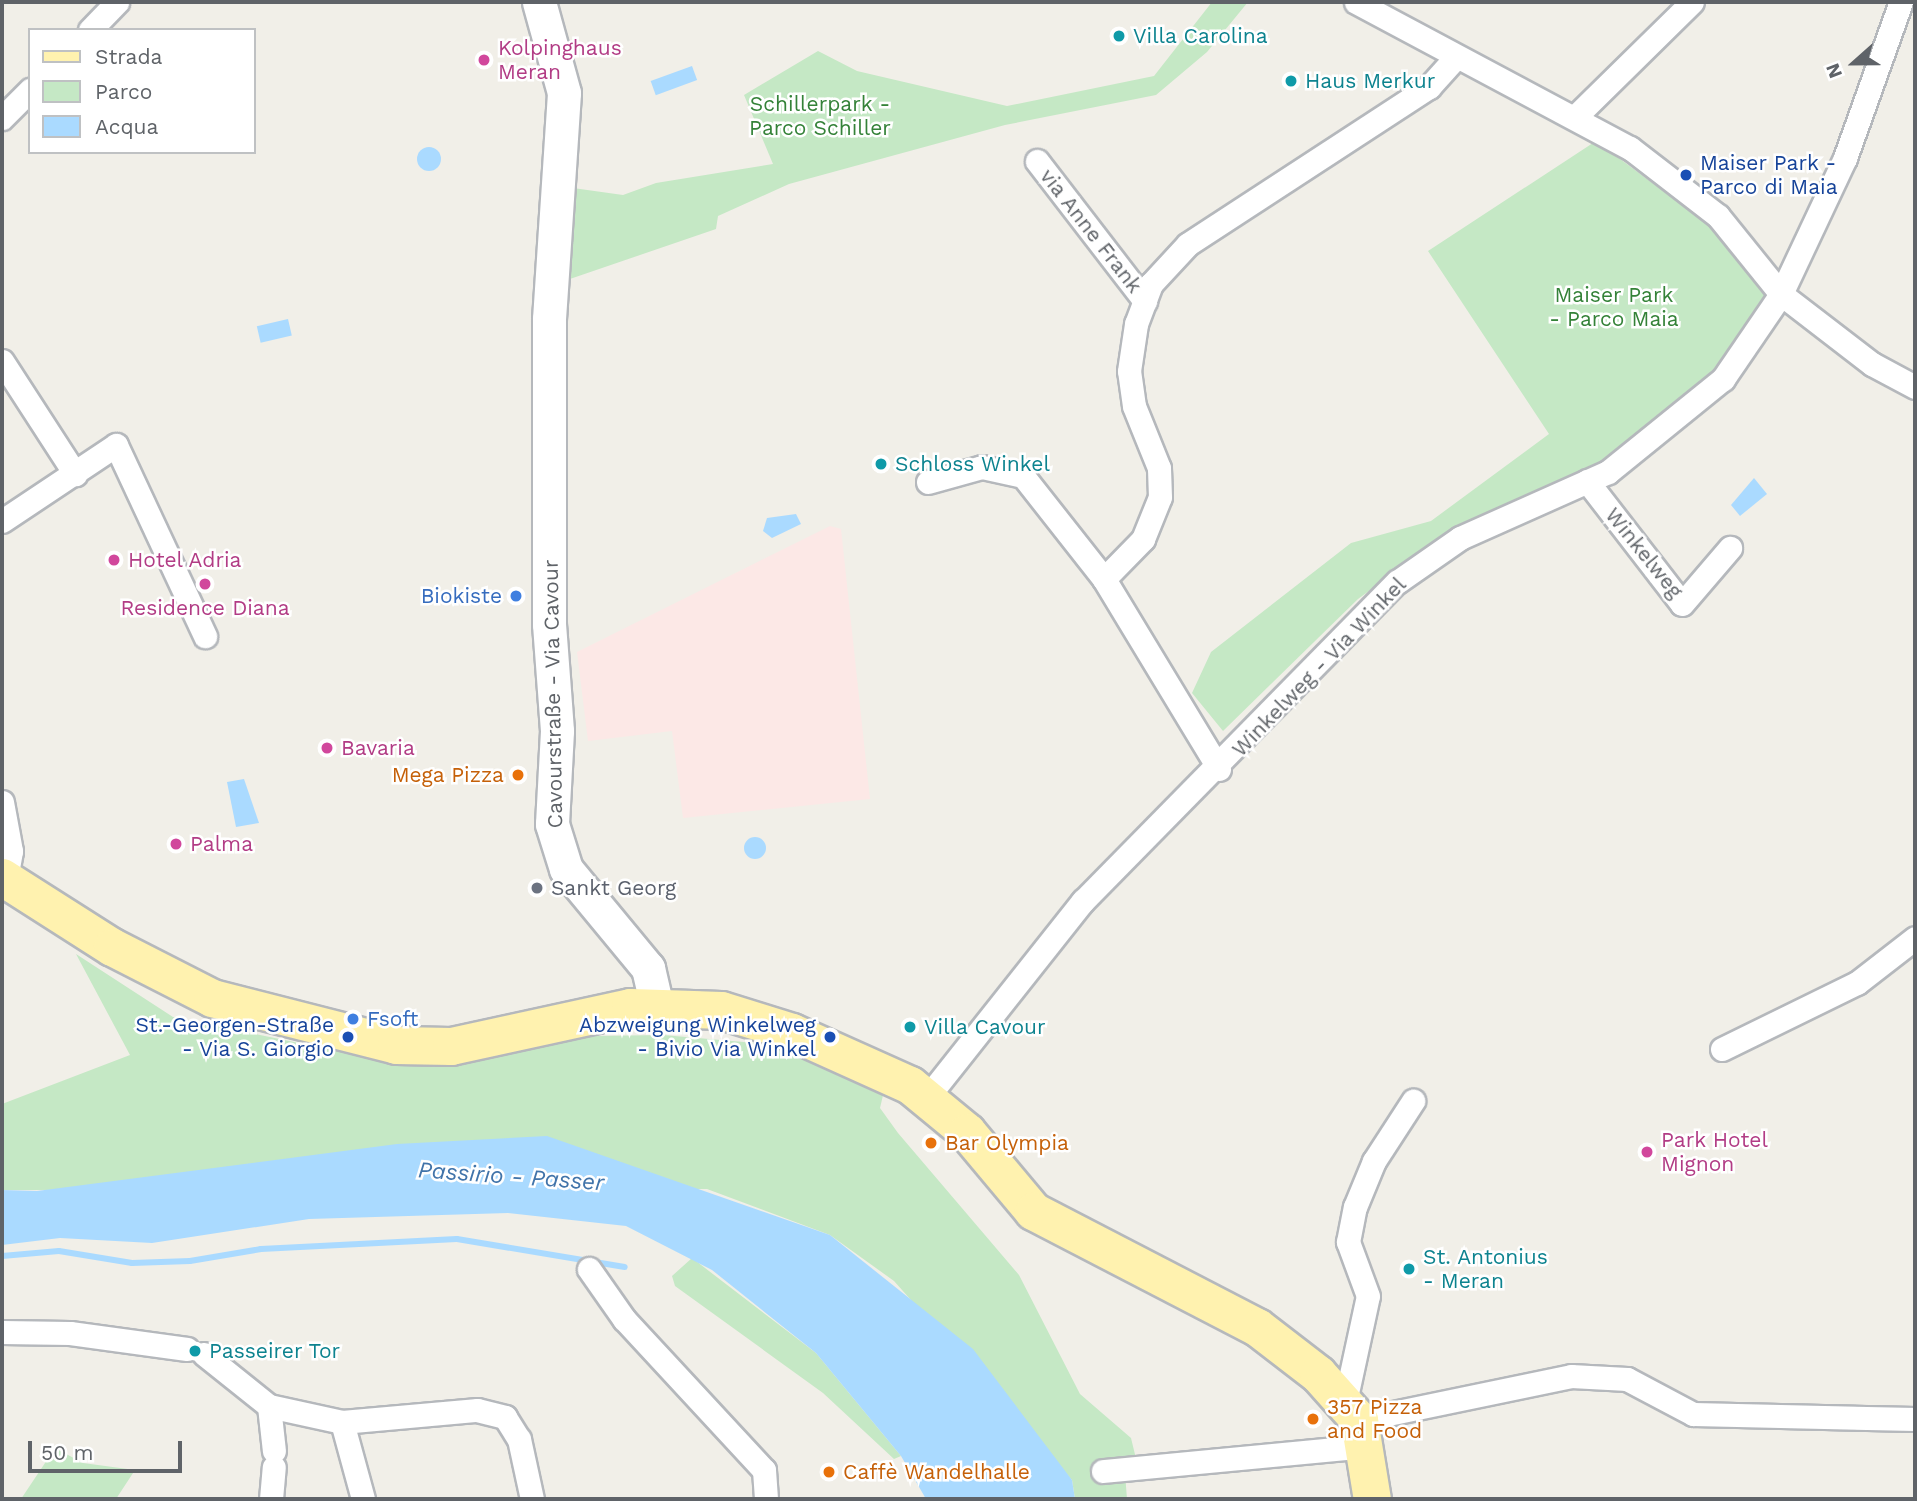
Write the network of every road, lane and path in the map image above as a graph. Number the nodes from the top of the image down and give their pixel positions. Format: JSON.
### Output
{"nodes":[{"id":1,"x":117,"y":2,"type":"edge"},
{"id":2,"x":539,"y":2,"type":"edge"},
{"id":3,"x":1356,"y":2,"type":"edge"},
{"id":4,"x":1692,"y":2,"type":"edge"},
{"id":5,"x":1901,"y":2,"type":"edge"},
{"id":6,"x":92,"y":28,"type":"edge"},
{"id":7,"x":1456,"y":57,"type":"junction"},
{"id":8,"x":28,"y":92,"type":"edge"},
{"id":9,"x":1577,"y":115,"type":"junction"},
{"id":10,"x":2,"y":118,"type":"edge"},
{"id":11,"x":1037,"y":160,"type":"dead end"},
{"id":12,"x":1781,"y":294,"type":"junction"},
{"id":13,"x":1145,"y":301,"type":"junction"},
{"id":14,"x":2,"y":361,"type":"edge"},
{"id":15,"x":1915,"y":387,"type":"edge"},
{"id":16,"x":75,"y":474,"type":"junction"},
{"id":17,"x":1587,"y":481,"type":"junction"},
{"id":18,"x":928,"y":482,"type":"dead end"},
{"id":19,"x":2,"y":521,"type":"edge"},
{"id":20,"x":1730,"y":548,"type":"dead end"},
{"id":21,"x":1104,"y":579,"type":"junction"},
{"id":22,"x":205,"y":636,"type":"dead end"},
{"id":23,"x":1219,"y":769,"type":"junction"},
{"id":24,"x":2,"y":802,"type":"edge"},
{"id":25,"x":4,"y":878,"type":"edge"},
{"id":26,"x":1915,"y":938,"type":"edge"},
{"id":27,"x":657,"y":1006,"type":"junction"},
{"id":28,"x":1722,"y":1049,"type":"dead end"},
{"id":29,"x":929,"y":1095,"type":"junction"},
{"id":30,"x":1413,"y":1101,"type":"dead end"},
{"id":31,"x":589,"y":1269,"type":"dead end"},
{"id":32,"x":2,"y":1332,"type":"edge"},
{"id":33,"x":269,"y":1406,"type":"junction"},
{"id":34,"x":1915,"y":1419,"type":"edge"},
{"id":35,"x":342,"y":1422,"type":"junction"},
{"id":36,"x":1357,"y":1423,"type":"junction"},
{"id":37,"x":1103,"y":1471,"type":"dead end"},
{"id":38,"x":271,"y":1499,"type":"edge"},
{"id":39,"x":363,"y":1499,"type":"edge"},
{"id":40,"x":532,"y":1499,"type":"edge"},
{"id":41,"x":766,"y":1499,"type":"edge"},
{"id":42,"x":1372,"y":1499,"type":"edge"}],
"edges":[{"from":1,"to":6,"type":"street"},
{"from":2,"to":27,"type":"street","name":"Cavourstraße - Via Cavour"},
{"from":3,"to":7,"type":"street"},
{"from":4,"to":9,"type":"street"},
{"from":5,"to":12,"type":"street","name":"Winkelweg - Via Winkel"},
{"from":7,"to":9,"type":"street"},
{"from":7,"to":13,"type":"street"},
{"from":8,"to":10,"type":"street"},
{"from":9,"to":12,"type":"street"},
{"from":11,"to":13,"type":"street","name":"via Anne Frank"},
{"from":12,"to":15,"type":"street"},
{"from":12,"to":17,"type":"street","name":"Winkelweg - Via Winkel"},
{"from":13,"to":21,"type":"street"},
{"from":14,"to":16,"type":"street"},
{"from":16,"to":19,"type":"street"},
{"from":16,"to":22,"type":"street"},
{"from":17,"to":20,"type":"street","name":"Winkelweg"},
{"from":17,"to":23,"type":"street","name":"Winkelweg - Via Winkel"},
{"from":18,"to":21,"type":"street","name":"Winkelweg - Via Winkel"},
{"from":21,"to":23,"type":"street","name":"Winkelweg - Via Winkel"},
{"from":23,"to":29,"type":"street","name":"Winkelweg - Via Winkel"},
{"from":24,"to":25,"type":"street"},
{"from":25,"to":27,"type":"main road"},
{"from":26,"to":28,"type":"street"},
{"from":27,"to":29,"type":"main road"},
{"from":29,"to":36,"type":"main road"},
{"from":30,"to":36,"type":"street"},
{"from":31,"to":41,"type":"street"},
{"from":32,"to":33,"type":"street"},
{"from":33,"to":35,"type":"street"},
{"from":33,"to":38,"type":"street"},
{"from":34,"to":36,"type":"street"},
{"from":35,"to":39,"type":"street"},
{"from":35,"to":40,"type":"street"},
{"from":36,"to":37,"type":"street"},
{"from":36,"to":42,"type":"main road"}]}
